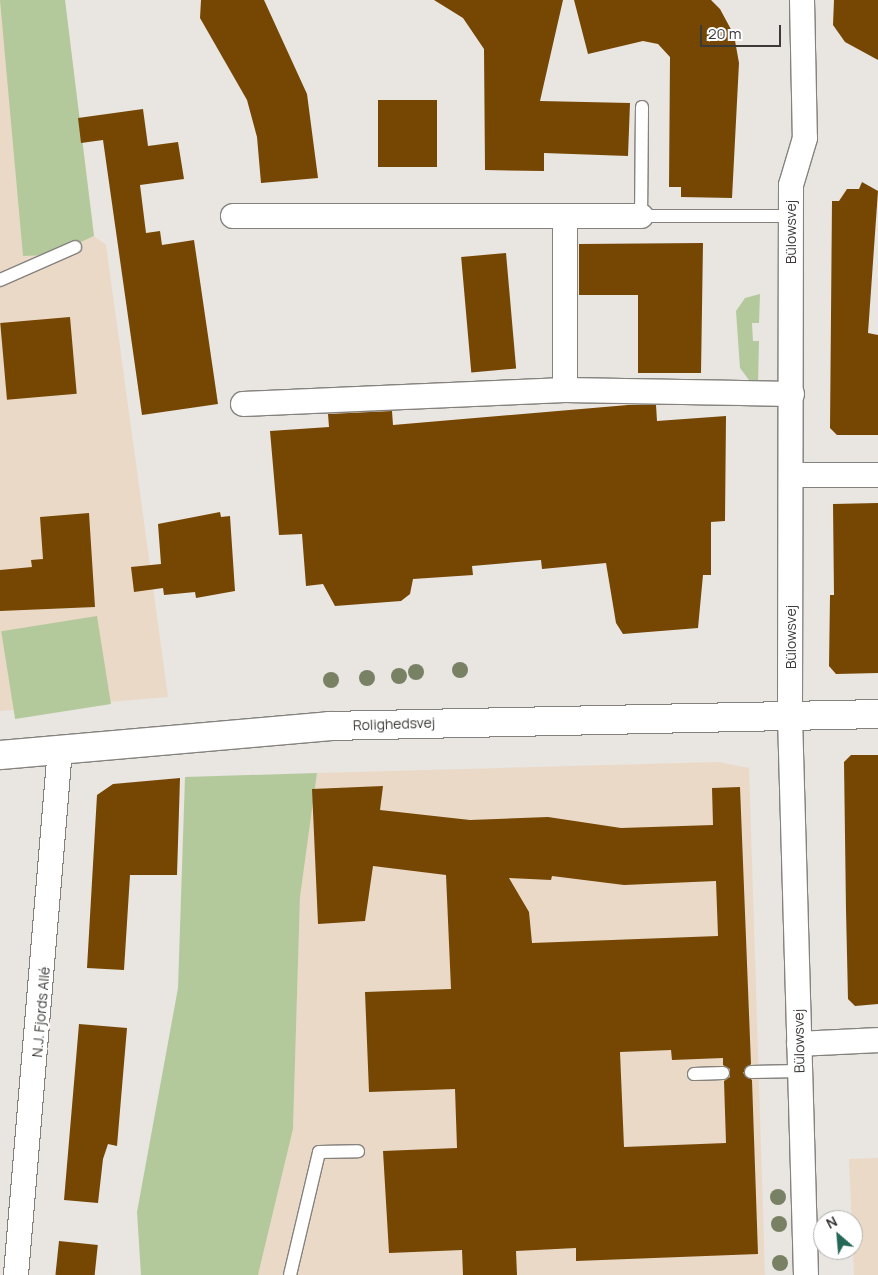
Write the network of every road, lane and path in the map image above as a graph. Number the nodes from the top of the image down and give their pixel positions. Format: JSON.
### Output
{"nodes":[{"id":1,"x":802,"y":0,"type":"edge"},
{"id":2,"x":642,"y":107,"type":"dead end"},
{"id":3,"x":233,"y":216,"type":"dead end"},
{"id":4,"x":641,"y":216,"type":"junction"},
{"id":5,"x":791,"y":216,"type":"junction"},
{"id":6,"x":565,"y":217,"type":"junction"},
{"id":7,"x":75,"y":248,"type":"dead end"},
{"id":8,"x":0,"y":280,"type":"edge"},
{"id":9,"x":565,"y":390,"type":"junction"},
{"id":10,"x":792,"y":394,"type":"junction"},
{"id":11,"x":243,"y":404,"type":"dead end"},
{"id":12,"x":878,"y":474,"type":"edge"},
{"id":13,"x":792,"y":475,"type":"junction"},
{"id":14,"x":878,"y":714,"type":"edge"},
{"id":15,"x":790,"y":717,"type":"junction"},
{"id":16,"x":60,"y":749,"type":"junction"},
{"id":17,"x":0,"y":755,"type":"edge"},
{"id":18,"x":878,"y":1040,"type":"edge"},
{"id":19,"x":799,"y":1044,"type":"junction"},
{"id":20,"x":799,"y":1071,"type":"junction"},
{"id":21,"x":751,"y":1072,"type":"dead end"},
{"id":22,"x":723,"y":1073,"type":"dead end"},
{"id":23,"x":694,"y":1074,"type":"dead end"},
{"id":24,"x":358,"y":1151,"type":"dead end"},
{"id":25,"x":16,"y":1275,"type":"edge"},
{"id":26,"x":290,"y":1275,"type":"edge"},
{"id":27,"x":806,"y":1275,"type":"edge"}],
"edges":[{"from":1,"to":5,"type":"street","name":"Bülowsvej"},
{"from":2,"to":4,"type":"lane"},
{"from":3,"to":6,"type":"street"},
{"from":4,"to":5,"type":"lane"},
{"from":4,"to":6,"type":"street"},
{"from":5,"to":10,"type":"street","name":"Bülowsvej"},
{"from":6,"to":9,"type":"street"},
{"from":7,"to":8,"type":"lane"},
{"from":9,"to":10,"type":"street"},
{"from":9,"to":11,"type":"street"},
{"from":10,"to":13,"type":"street","name":"Bülowsvej"},
{"from":12,"to":13,"type":"street"},
{"from":13,"to":15,"type":"street","name":"Bülowsvej"},
{"from":14,"to":15,"type":"street","name":"Rolighedsvej"},
{"from":15,"to":16,"type":"street","name":"Rolighedsvej"},
{"from":15,"to":19,"type":"street","name":"Bülowsvej"},
{"from":16,"to":17,"type":"street","name":"Rolighedsvej"},
{"from":16,"to":25,"type":"street","name":"N.J. Fjords Allé"},
{"from":18,"to":19,"type":"street"},
{"from":19,"to":20,"type":"street","name":"Bülowsvej"},
{"from":20,"to":21,"type":"lane"},
{"from":20,"to":27,"type":"street","name":"Bülowsvej"},
{"from":22,"to":23,"type":"lane"},
{"from":24,"to":26,"type":"lane"}]}
